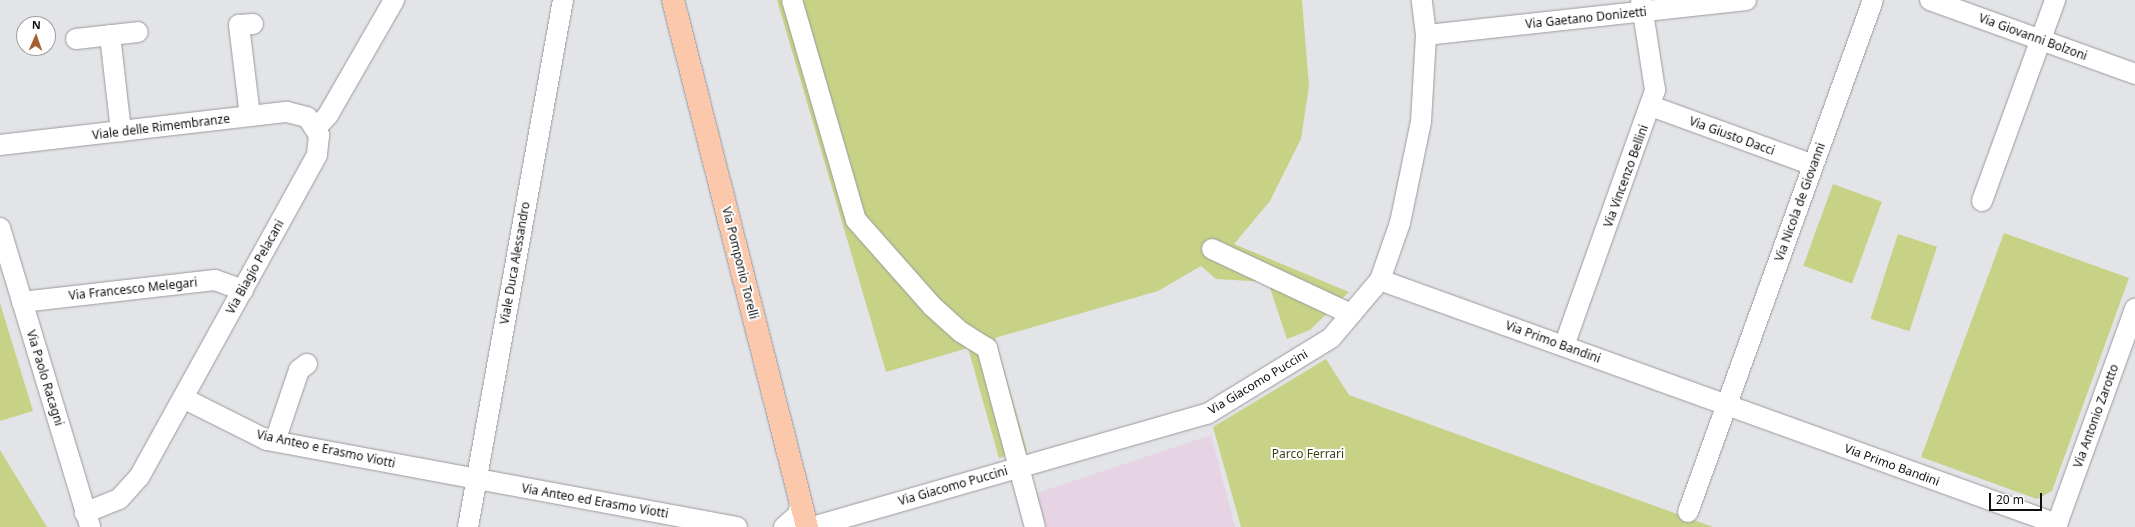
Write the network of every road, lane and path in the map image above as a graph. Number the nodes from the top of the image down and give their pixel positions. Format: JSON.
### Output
{"nodes":[{"id":1,"x":394,"y":0,"type":"edge"},
{"id":2,"x":563,"y":0,"type":"edge"},
{"id":3,"x":673,"y":0,"type":"edge"},
{"id":4,"x":792,"y":0,"type":"edge"},
{"id":5,"x":1422,"y":0,"type":"edge"},
{"id":6,"x":1746,"y":0,"type":"edge"},
{"id":7,"x":1873,"y":0,"type":"edge"},
{"id":8,"x":1930,"y":0,"type":"edge"},
{"id":9,"x":2055,"y":0,"type":"edge"},
{"id":10,"x":1642,"y":6,"type":"edge"},
{"id":11,"x":253,"y":24,"type":"dead end"},
{"id":12,"x":138,"y":32,"type":"dead end"},
{"id":13,"x":110,"y":35,"type":"junction"},
{"id":14,"x":1426,"y":35,"type":"junction"},
{"id":15,"x":76,"y":39,"type":"dead end"},
{"id":16,"x":2041,"y":40,"type":"junction"},
{"id":17,"x":2135,"y":74,"type":"edge"},
{"id":18,"x":1651,"y":106,"type":"junction"},
{"id":19,"x":250,"y":116,"type":"junction"},
{"id":20,"x":316,"y":128,"type":"junction"},
{"id":21,"x":121,"y":131,"type":"junction"},
{"id":22,"x":0,"y":145,"type":"edge"},
{"id":23,"x":1813,"y":165,"type":"junction"},
{"id":24,"x":1982,"y":202,"type":"dead end"},
{"id":25,"x":0,"y":228,"type":"edge"},
{"id":26,"x":1212,"y":249,"type":"dead end"},
{"id":27,"x":1380,"y":280,"type":"junction"},
{"id":28,"x":243,"y":290,"type":"junction"},
{"id":29,"x":22,"y":302,"type":"junction"},
{"id":30,"x":2135,"y":309,"type":"edge"},
{"id":31,"x":1351,"y":314,"type":"junction"},
{"id":32,"x":1564,"y":346,"type":"junction"},
{"id":33,"x":307,"y":364,"type":"dead end"},
{"id":34,"x":183,"y":398,"type":"junction"},
{"id":35,"x":1727,"y":405,"type":"junction"},
{"id":36,"x":275,"y":441,"type":"junction"},
{"id":37,"x":1020,"y":467,"type":"junction"},
{"id":38,"x":477,"y":479,"type":"junction"},
{"id":39,"x":800,"y":501,"type":"junction"},
{"id":40,"x":1688,"y":512,"type":"dead end"},
{"id":41,"x":88,"y":520,"type":"edge"},
{"id":42,"x":2057,"y":526,"type":"edge"},
{"id":43,"x":468,"y":527,"type":"edge"},
{"id":44,"x":737,"y":527,"type":"edge"},
{"id":45,"x":784,"y":527,"type":"edge"},
{"id":46,"x":807,"y":527,"type":"edge"},
{"id":47,"x":812,"y":527,"type":"edge"},
{"id":48,"x":1035,"y":527,"type":"edge"}],
"edges":[{"from":1,"to":20,"type":"street"},
{"from":2,"to":38,"type":"street","name":"Viale Duca Alessandro"},
{"from":3,"to":39,"type":"main road","name":"Via Pomponio Torelli"},
{"from":4,"to":37,"type":"street"},
{"from":5,"to":14,"type":"street","name":"Via Giacomo Puccini"},
{"from":6,"to":10,"type":"street","name":"Via Gaetano Donizetti"},
{"from":7,"to":23,"type":"street","name":"Via Nicola de Giovanni"},
{"from":8,"to":16,"type":"street","name":"Via Giovanni Bolzoni"},
{"from":9,"to":16,"type":"street"},
{"from":10,"to":14,"type":"street","name":"Via Gaetano Donizetti"},
{"from":10,"to":18,"type":"street","name":"Via Vincenzo Bellini"},
{"from":11,"to":19,"type":"street"},
{"from":12,"to":13,"type":"street"},
{"from":13,"to":15,"type":"street"},
{"from":13,"to":21,"type":"street"},
{"from":14,"to":27,"type":"street","name":"Via Giacomo Puccini"},
{"from":16,"to":17,"type":"street","name":"Via Giovanni Bolzoni"},
{"from":16,"to":24,"type":"street"},
{"from":18,"to":23,"type":"street","name":"Via Giusto Dacci"},
{"from":18,"to":32,"type":"street","name":"Via Vincenzo Bellini"},
{"from":19,"to":20,"type":"street","name":"Viale delle Rimembranze"},
{"from":19,"to":21,"type":"street","name":"Viale delle Rimembranze"},
{"from":20,"to":28,"type":"street","name":"Via Biagio Pelacani"},
{"from":21,"to":22,"type":"street","name":"Viale delle Rimembranze"},
{"from":23,"to":35,"type":"street","name":"Via Nicola de Giovanni"},
{"from":25,"to":29,"type":"street","name":"Via Paolo Racagni"},
{"from":26,"to":31,"type":"street"},
{"from":27,"to":31,"type":"street","name":"Via Giacomo Puccini"},
{"from":27,"to":32,"type":"street","name":"Via Primo Bandini"},
{"from":28,"to":29,"type":"street","name":"Via Francesco Melegari"},
{"from":28,"to":34,"type":"street","name":"Via Biagio Pelacani"},
{"from":29,"to":41,"type":"street","name":"Via Paolo Racagni"},
{"from":30,"to":42,"type":"street","name":"Via Antonio Zarotto"},
{"from":31,"to":37,"type":"street","name":"Via Giacomo Puccini"},
{"from":32,"to":35,"type":"street","name":"Via Primo Bandini"},
{"from":33,"to":36,"type":"street"},
{"from":34,"to":36,"type":"street","name":"Via Anteo e Erasmo Viotti"},
{"from":34,"to":41,"type":"street","name":"Via Biagio Pelacani"},
{"from":35,"to":40,"type":"street"},
{"from":35,"to":42,"type":"street","name":"Via Primo Bandini"},
{"from":36,"to":38,"type":"street","name":"Via Anteo e Erasmo Viotti"},
{"from":37,"to":47,"type":"street","name":"Via Giacomo Puccini"},
{"from":37,"to":48,"type":"street"},
{"from":38,"to":43,"type":"street","name":"Viale Duca Alessandro"},
{"from":38,"to":44,"type":"street","name":"Via Anteo ed Erasmo Viotti"},
{"from":39,"to":45,"type":"street"},
{"from":39,"to":46,"type":"main road","name":"Via Pomponio Torelli"}]}
